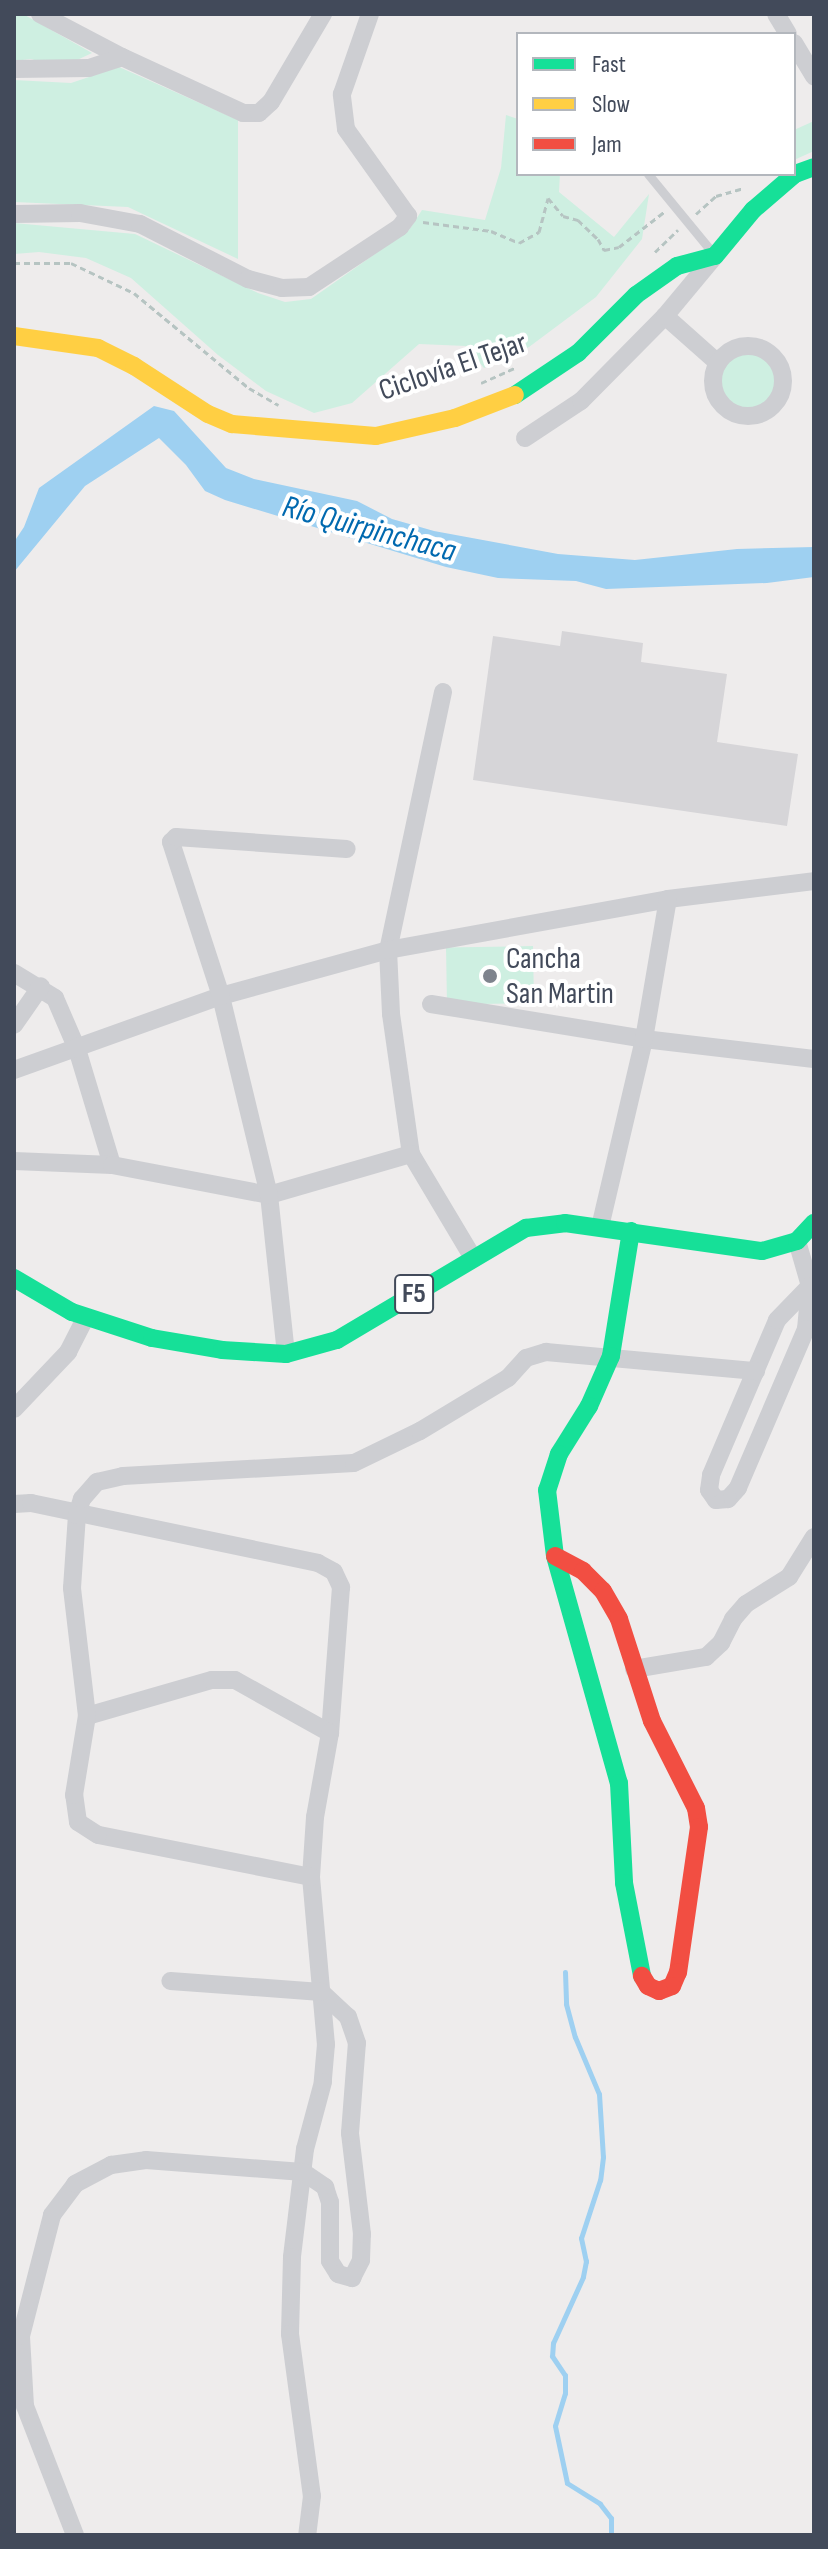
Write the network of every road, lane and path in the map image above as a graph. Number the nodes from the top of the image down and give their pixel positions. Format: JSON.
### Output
{"nodes":[{"id":1,"x":40,"y":14,"type":"edge"},
{"id":2,"x":323,"y":14,"type":"edge"},
{"id":3,"x":370,"y":14,"type":"edge"},
{"id":4,"x":776,"y":14,"type":"edge"},
{"id":5,"x":787,"y":32,"type":"edge"},
{"id":6,"x":796,"y":46,"type":"edge"},
{"id":7,"x":122,"y":57,"type":"junction"},
{"id":8,"x":14,"y":69,"type":"edge"},
{"id":9,"x":814,"y":76,"type":"edge"},
{"id":10,"x":650,"y":176,"type":"edge"},
{"id":11,"x":793,"y":176,"type":"edge"},
{"id":12,"x":758,"y":184,"type":"dead end"},
{"id":13,"x":674,"y":205,"type":"junction"},
{"id":14,"x":14,"y":214,"type":"edge"},
{"id":15,"x":408,"y":216,"type":"junction"},
{"id":16,"x":687,"y":222,"type":"junction"},
{"id":17,"x":655,"y":252,"type":"dead end"},
{"id":18,"x":715,"y":256,"type":"junction"},
{"id":19,"x":14,"y":263,"type":"edge"},
{"id":20,"x":665,"y":316,"type":"junction"},
{"id":21,"x":14,"y":336,"type":"edge"},
{"id":22,"x":718,"y":363,"type":"dead end"},
{"id":23,"x":521,"y":366,"type":"dead end"},
{"id":24,"x":480,"y":383,"type":"dead end"},
{"id":25,"x":286,"y":410,"type":"dead end"},
{"id":26,"x":525,"y":438,"type":"dead end"},
{"id":27,"x":443,"y":692,"type":"dead end"},
{"id":28,"x":347,"y":849,"type":"dead end"},
{"id":29,"x":814,"y":881,"type":"edge"},
{"id":30,"x":668,"y":899,"type":"junction"},
{"id":31,"x":388,"y":950,"type":"junction"},
{"id":32,"x":14,"y":973,"type":"edge"},
{"id":33,"x":41,"y":986,"type":"junction"},
{"id":34,"x":221,"y":996,"type":"junction"},
{"id":35,"x":431,"y":1004,"type":"dead end"},
{"id":36,"x":14,"y":1025,"type":"edge"},
{"id":37,"x":644,"y":1039,"type":"junction"},
{"id":38,"x":77,"y":1049,"type":"junction"},
{"id":39,"x":814,"y":1059,"type":"edge"},
{"id":40,"x":14,"y":1070,"type":"edge"},
{"id":41,"x":411,"y":1154,"type":"junction"},
{"id":42,"x":14,"y":1161,"type":"edge"},
{"id":43,"x":112,"y":1165,"type":"junction"},
{"id":44,"x":269,"y":1195,"type":"junction"},
{"id":45,"x":814,"y":1223,"type":"edge"},
{"id":46,"x":600,"y":1227,"type":"junction"},
{"id":47,"x":631,"y":1231,"type":"junction"},
{"id":48,"x":797,"y":1241,"type":"junction"},
{"id":49,"x":473,"y":1258,"type":"junction"},
{"id":50,"x":14,"y":1278,"type":"edge"},
{"id":51,"x":810,"y":1286,"type":"junction"},
{"id":52,"x":86,"y":1317,"type":"junction"},
{"id":53,"x":286,"y":1354,"type":"junction"},
{"id":54,"x":611,"y":1356,"type":"junction"},
{"id":55,"x":756,"y":1371,"type":"junction"},
{"id":56,"x":14,"y":1409,"type":"edge"},
{"id":57,"x":14,"y":1504,"type":"edge"},
{"id":58,"x":77,"y":1515,"type":"junction"},
{"id":59,"x":814,"y":1537,"type":"edge"},
{"id":60,"x":555,"y":1556,"type":"junction"},
{"id":61,"x":634,"y":1669,"type":"junction"},
{"id":62,"x":87,"y":1716,"type":"junction"},
{"id":63,"x":330,"y":1733,"type":"junction"},
{"id":64,"x":311,"y":1877,"type":"junction"},
{"id":65,"x":170,"y":1981,"type":"dead end"},
{"id":66,"x":321,"y":1992,"type":"junction"},
{"id":67,"x":303,"y":2172,"type":"junction"},
{"id":68,"x":75,"y":2535,"type":"edge"},
{"id":69,"x":307,"y":2535,"type":"edge"}],
"edges":[{"from":1,"to":7,"type":"street"},
{"from":2,"to":7,"type":"street"},
{"from":3,"to":15,"type":"street"},
{"from":4,"to":5,"type":"street"},
{"from":6,"to":9,"type":"street"},
{"from":7,"to":8,"type":"street"},
{"from":10,"to":13,"type":"lane"},
{"from":11,"to":18,"type":"main road"},
{"from":12,"to":16,"type":"path"},
{"from":13,"to":15,"type":"path"},
{"from":13,"to":16,"type":"lane"},
{"from":14,"to":15,"type":"street"},
{"from":16,"to":17,"type":"path"},
{"from":16,"to":18,"type":"lane"},
{"from":18,"to":20,"type":"street"},
{"from":18,"to":21,"type":"main road"},
{"from":19,"to":25,"type":"path"},
{"from":20,"to":22,"type":"street"},
{"from":20,"to":26,"type":"street"},
{"from":23,"to":24,"type":"path","name":"Ciclovía El Tejar"},
{"from":27,"to":31,"type":"street"},
{"from":28,"to":34,"type":"street"},
{"from":29,"to":30,"type":"street"},
{"from":30,"to":31,"type":"street"},
{"from":30,"to":37,"type":"street"},
{"from":31,"to":34,"type":"street"},
{"from":31,"to":41,"type":"street"},
{"from":32,"to":33,"type":"street"},
{"from":33,"to":36,"type":"street"},
{"from":33,"to":38,"type":"street"},
{"from":34,"to":38,"type":"street"},
{"from":34,"to":44,"type":"street"},
{"from":35,"to":37,"type":"street"},
{"from":37,"to":39,"type":"street"},
{"from":37,"to":46,"type":"street"},
{"from":38,"to":40,"type":"street"},
{"from":38,"to":43,"type":"street"},
{"from":41,"to":44,"type":"street"},
{"from":41,"to":49,"type":"street"},
{"from":42,"to":43,"type":"street"},
{"from":43,"to":44,"type":"street"},
{"from":44,"to":53,"type":"street"},
{"from":45,"to":48,"type":"main road"},
{"from":46,"to":47,"type":"main road","number":"F5"},
{"from":46,"to":49,"type":"main road","number":"F5"},
{"from":47,"to":48,"type":"main road","number":"F5"},
{"from":47,"to":54,"type":"main road"},
{"from":48,"to":51,"type":"street"},
{"from":49,"to":53,"type":"main road","number":"F5"},
{"from":50,"to":52,"type":"main road","number":"F5"},
{"from":51,"to":55,"type":"street"},
{"from":51,"to":55,"type":"street"},
{"from":52,"to":53,"type":"main road","number":"F5"},
{"from":52,"to":56,"type":"street"},
{"from":54,"to":55,"type":"street"},
{"from":54,"to":58,"type":"street"},
{"from":54,"to":60,"type":"main road"},
{"from":57,"to":58,"type":"street"},
{"from":58,"to":62,"type":"street"},
{"from":58,"to":63,"type":"street"},
{"from":59,"to":61,"type":"street"},
{"from":60,"to":61,"type":"main road"},
{"from":60,"to":61,"type":"main road"},
{"from":62,"to":63,"type":"street"},
{"from":62,"to":64,"type":"street"},
{"from":63,"to":64,"type":"street"},
{"from":64,"to":66,"type":"street"},
{"from":65,"to":66,"type":"street"},
{"from":66,"to":67,"type":"street"},
{"from":66,"to":67,"type":"street"},
{"from":67,"to":68,"type":"street"},
{"from":67,"to":69,"type":"street"}]}
